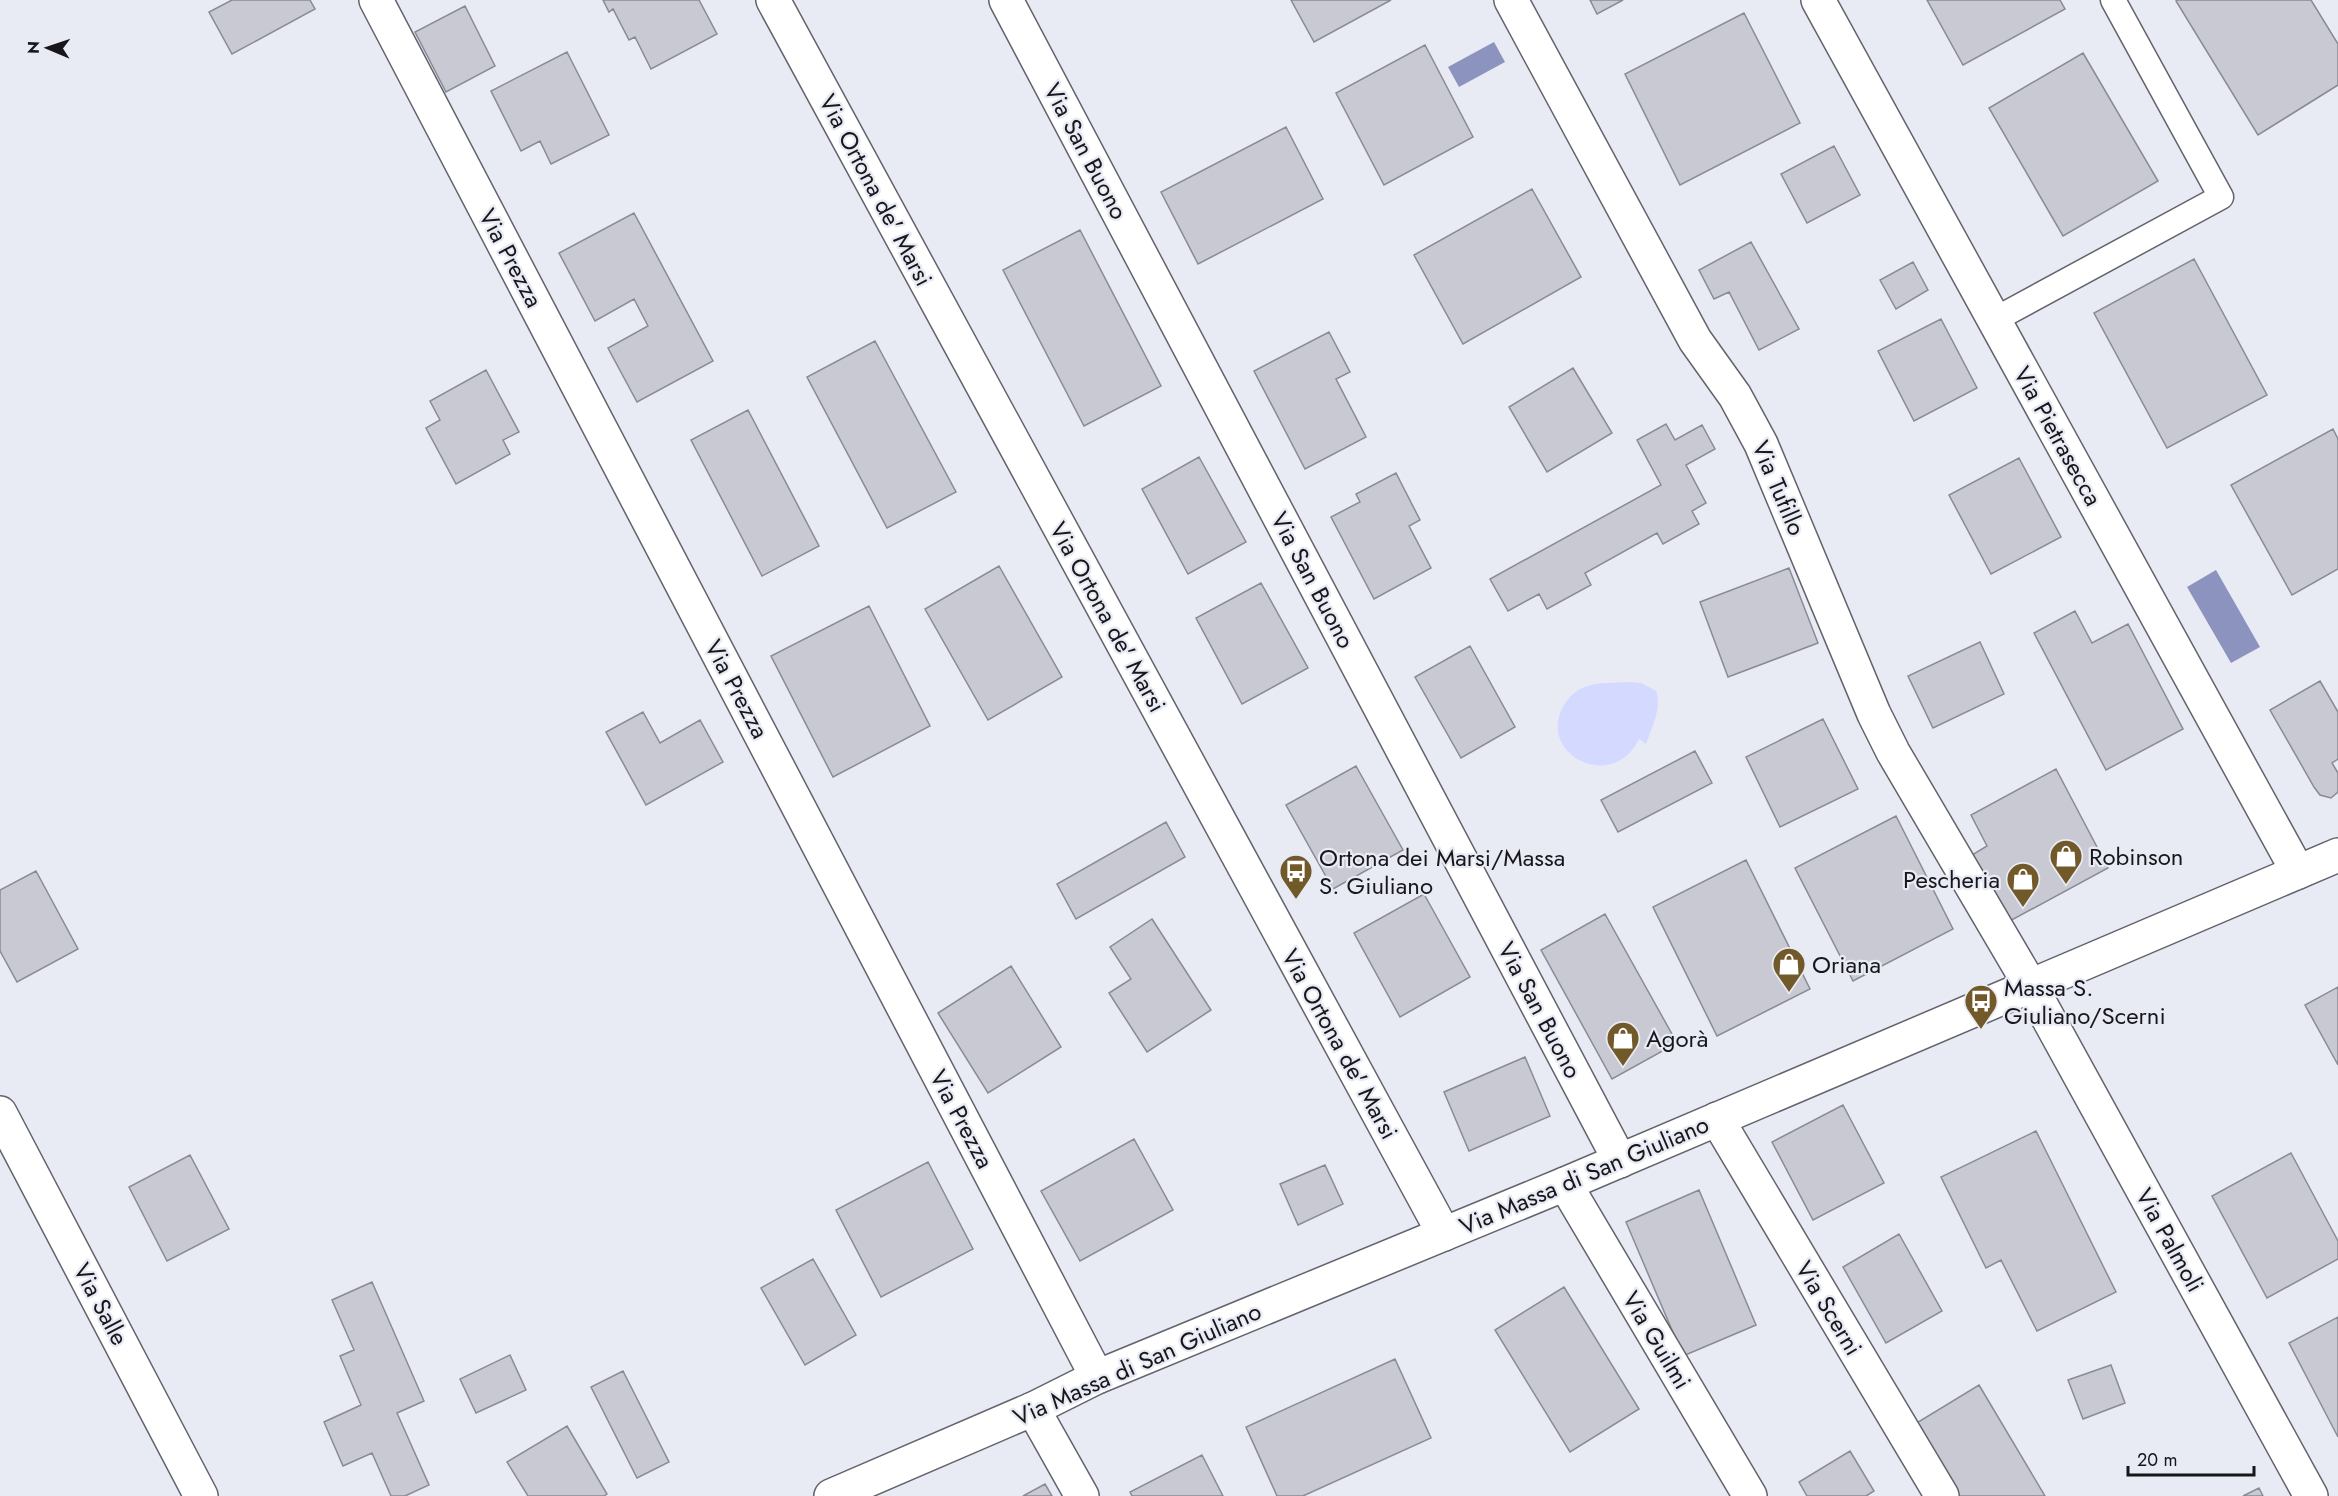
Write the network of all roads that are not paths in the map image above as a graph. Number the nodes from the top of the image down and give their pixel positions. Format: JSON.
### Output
{"nodes":[{"id":1,"x":376,"y":0,"type":"edge"},
{"id":2,"x":773,"y":0,"type":"edge"},
{"id":3,"x":1006,"y":0,"type":"edge"},
{"id":4,"x":1510,"y":0,"type":"edge"},
{"id":5,"x":1818,"y":0,"type":"edge"},
{"id":6,"x":2113,"y":0,"type":"edge"},
{"id":7,"x":1994,"y":320,"type":"junction"},
{"id":8,"x":2338,"y":855,"type":"edge"},
{"id":9,"x":2298,"y":872,"type":"junction"},
{"id":10,"x":2030,"y":985,"type":"junction"},
{"id":11,"x":0,"y":1113,"type":"edge"},
{"id":12,"x":1717,"y":1119,"type":"junction"},
{"id":13,"x":1620,"y":1161,"type":"junction"},
{"id":14,"x":1565,"y":1185,"type":"junction"},
{"id":15,"x":1444,"y":1234,"type":"junction"},
{"id":16,"x":1097,"y":1377,"type":"junction"},
{"id":17,"x":1034,"y":1409,"type":"junction"},
{"id":18,"x":201,"y":1496,"type":"edge"},
{"id":19,"x":831,"y":1496,"type":"edge"},
{"id":20,"x":1082,"y":1496,"type":"edge"},
{"id":21,"x":1750,"y":1496,"type":"edge"},
{"id":22,"x":1942,"y":1496,"type":"edge"},
{"id":23,"x":2311,"y":1496,"type":"edge"}],
"edges":[{"from":1,"to":16,"type":"street","name":"Via Prezza"},
{"from":2,"to":15,"type":"street","name":"Via Ortona de' Marsi"},
{"from":3,"to":13,"type":"street","name":"Via San Buono"},
{"from":4,"to":10,"type":"street","name":"Via Tufillo"},
{"from":5,"to":7,"type":"street","name":"Via Pietrasecca"},
{"from":6,"to":7,"type":"lane"},
{"from":7,"to":9,"type":"street","name":"Via Pietrasecca"},
{"from":8,"to":9,"type":"street","name":"Via Massa di San Giuliano"},
{"from":9,"to":10,"type":"street","name":"Via Massa di San Giuliano"},
{"from":10,"to":12,"type":"street","name":"Via Massa di San Giuliano"},
{"from":10,"to":23,"type":"street","name":"Via Palmoli"},
{"from":11,"to":18,"type":"street","name":"Via Salle"},
{"from":12,"to":13,"type":"street","name":"Via Massa di San Giuliano"},
{"from":12,"to":22,"type":"street","name":"Via Scerni"},
{"from":13,"to":14,"type":"street","name":"Via Massa di San Giuliano"},
{"from":14,"to":15,"type":"street","name":"Via Massa di San Giuliano"},
{"from":14,"to":21,"type":"street","name":"Via Guilmi"},
{"from":15,"to":16,"type":"street","name":"Via Massa di San Giuliano"},
{"from":16,"to":17,"type":"street","name":"Via Massa di San Giuliano"},
{"from":17,"to":19,"type":"street","name":"Via Massa di San Giuliano"},
{"from":17,"to":20,"type":"street"}]}
